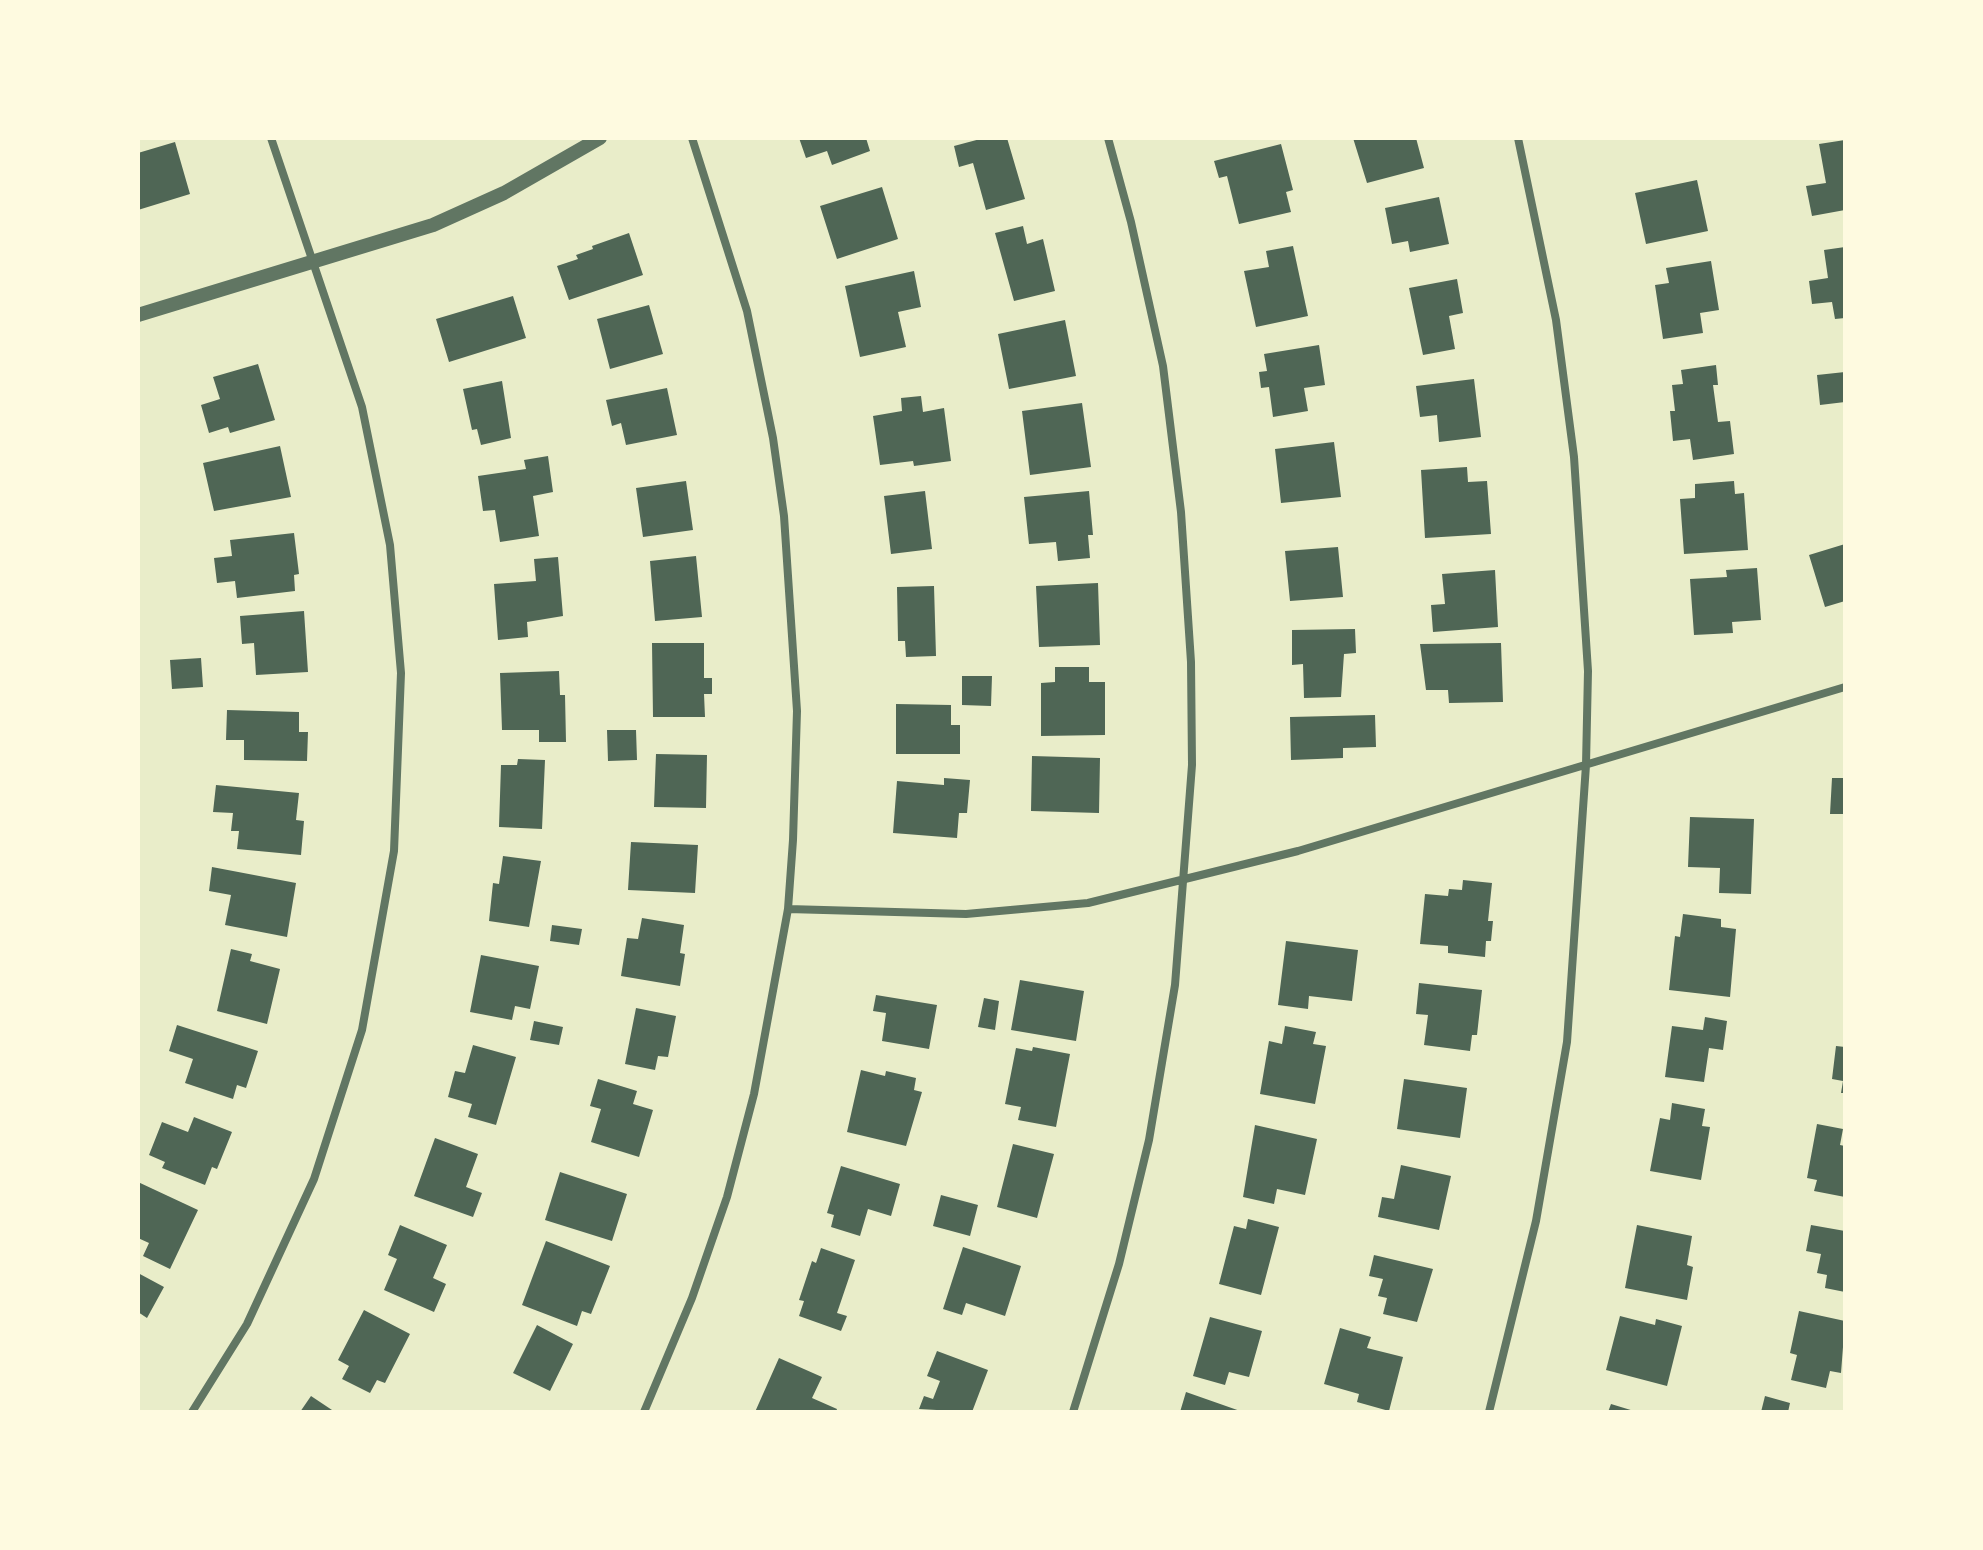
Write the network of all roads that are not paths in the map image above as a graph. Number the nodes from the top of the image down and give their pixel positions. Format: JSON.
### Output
{"nodes":[{"id":1,"x":271,"y":138,"type":"edge"},
{"id":2,"x":600,"y":138,"type":"edge"},
{"id":3,"x":692,"y":138,"type":"edge"},
{"id":4,"x":1108,"y":138,"type":"edge"},
{"id":5,"x":1518,"y":138,"type":"edge"},
{"id":6,"x":314,"y":261,"type":"junction"},
{"id":7,"x":138,"y":315,"type":"edge"},
{"id":8,"x":1845,"y":687,"type":"edge"},
{"id":9,"x":1586,"y":765,"type":"junction"},
{"id":10,"x":1184,"y":879,"type":"junction"},
{"id":11,"x":788,"y":909,"type":"junction"},
{"id":12,"x":192,"y":1412,"type":"edge"},
{"id":13,"x":644,"y":1412,"type":"edge"},
{"id":14,"x":1073,"y":1412,"type":"edge"},
{"id":15,"x":1489,"y":1412,"type":"edge"}],
"edges":[{"from":1,"to":6,"type":"street"},
{"from":2,"to":6,"type":"street"},
{"from":3,"to":11,"type":"street"},
{"from":4,"to":10,"type":"street"},
{"from":5,"to":9,"type":"street"},
{"from":6,"to":7,"type":"street"},
{"from":6,"to":12,"type":"street"},
{"from":8,"to":9,"type":"street"},
{"from":9,"to":10,"type":"street"},
{"from":9,"to":15,"type":"street"},
{"from":10,"to":11,"type":"street"},
{"from":10,"to":14,"type":"street"},
{"from":11,"to":13,"type":"street"}]}
